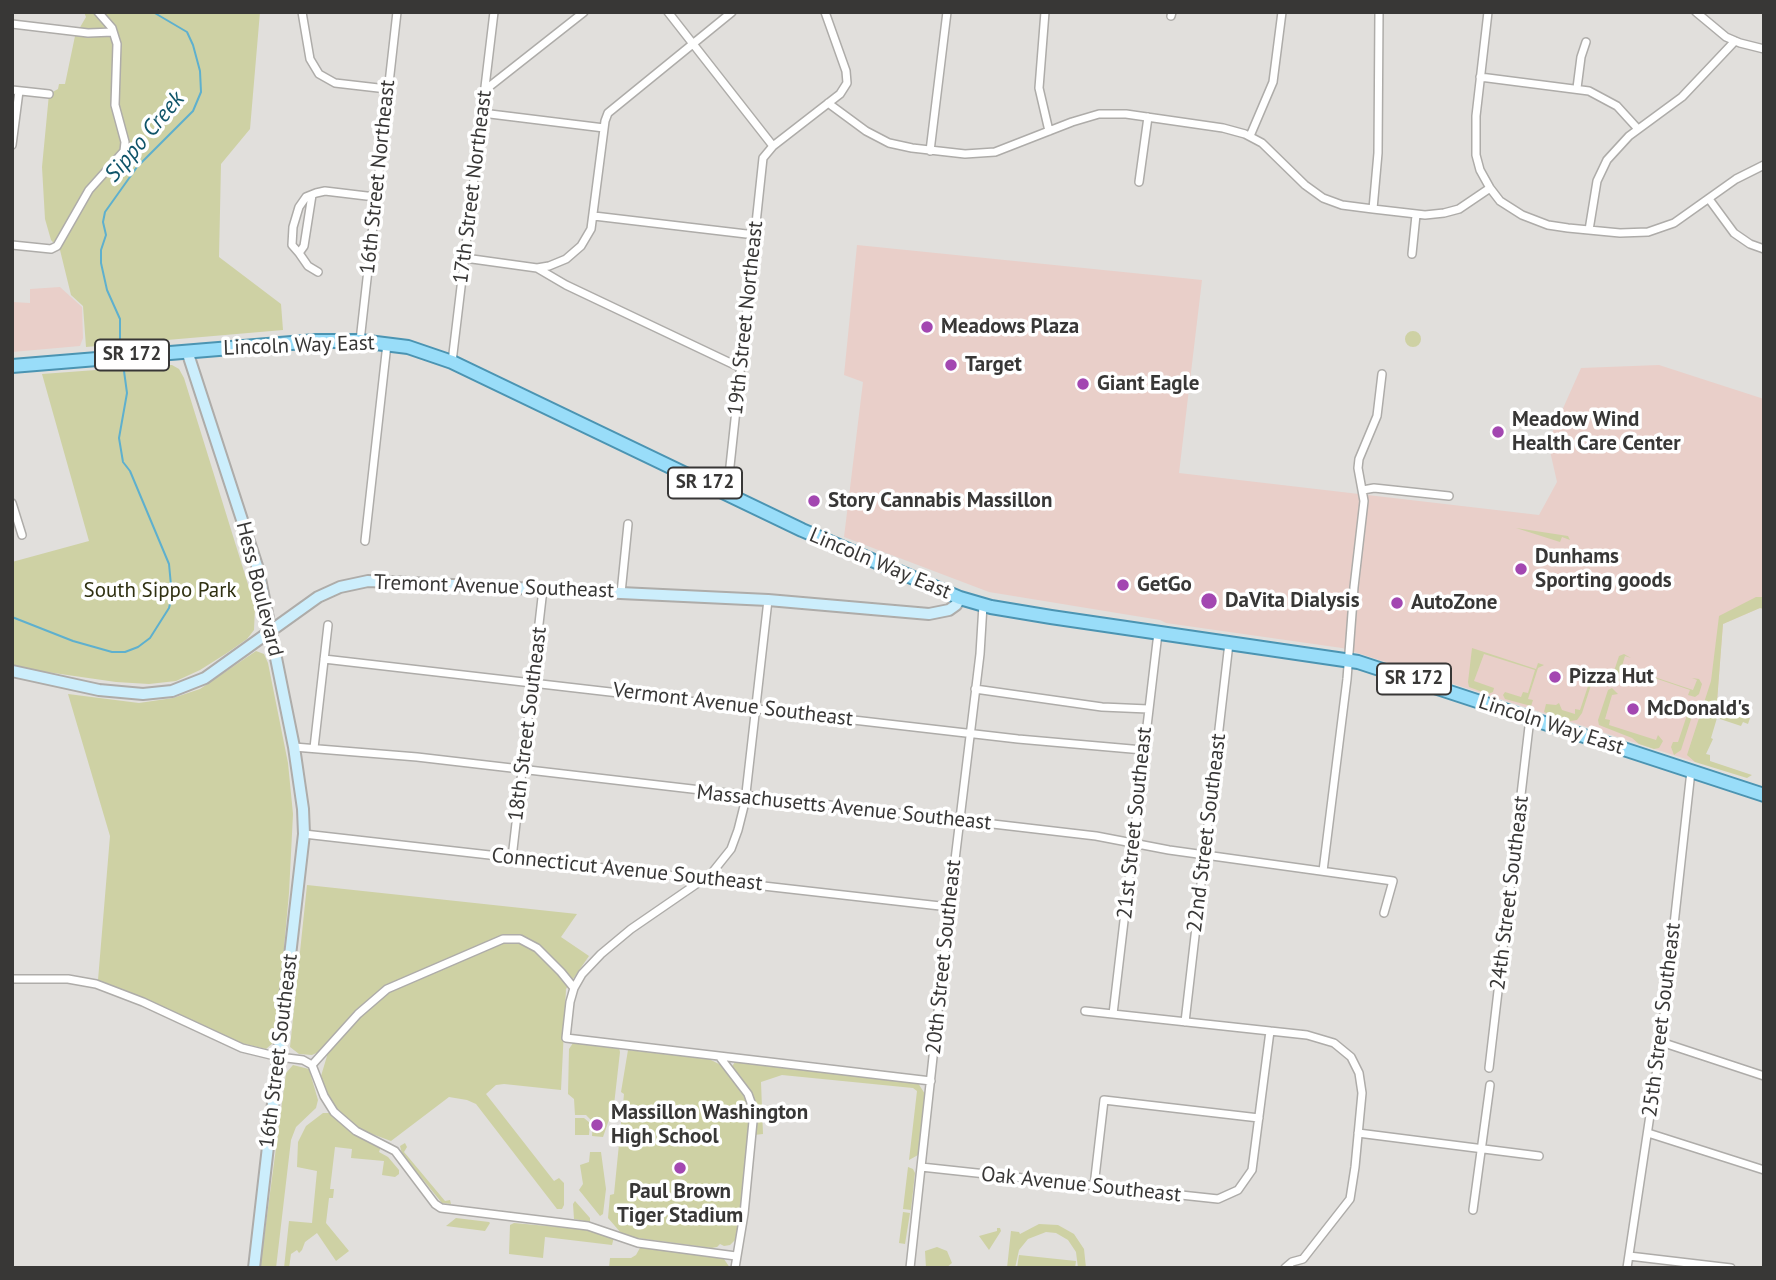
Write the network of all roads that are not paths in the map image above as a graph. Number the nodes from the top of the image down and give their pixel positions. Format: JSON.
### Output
{"nodes":[{"id":1,"x":98,"y":12,"type":"edge"},
{"id":2,"x":302,"y":12,"type":"edge"},
{"id":3,"x":397,"y":12,"type":"edge"},
{"id":4,"x":494,"y":12,"type":"edge"},
{"id":5,"x":584,"y":12,"type":"edge"},
{"id":6,"x":668,"y":12,"type":"edge"},
{"id":7,"x":732,"y":12,"type":"edge"},
{"id":8,"x":825,"y":12,"type":"edge"},
{"id":9,"x":947,"y":12,"type":"edge"},
{"id":10,"x":1045,"y":12,"type":"edge"},
{"id":11,"x":1282,"y":12,"type":"edge"},
{"id":12,"x":1379,"y":12,"type":"edge"},
{"id":13,"x":1488,"y":12,"type":"edge"},
{"id":14,"x":1696,"y":12,"type":"edge"},
{"id":15,"x":12,"y":24,"type":"edge"},
{"id":16,"x":113,"y":32,"type":"junction"},
{"id":17,"x":1735,"y":41,"type":"junction"},
{"id":18,"x":1586,"y":42,"type":"dead end"},
{"id":19,"x":692,"y":43,"type":"junction"},
{"id":20,"x":1764,"y":49,"type":"edge"},
{"id":21,"x":1480,"y":77,"type":"junction"},
{"id":22,"x":1577,"y":88,"type":"junction"},
{"id":23,"x":387,"y":89,"type":"junction"},
{"id":24,"x":16,"y":90,"type":"edge"},
{"id":25,"x":485,"y":90,"type":"junction"},
{"id":26,"x":49,"y":94,"type":"dead end"},
{"id":27,"x":828,"y":103,"type":"junction"},
{"id":28,"x":482,"y":113,"type":"junction"},
{"id":29,"x":1148,"y":117,"type":"junction"},
{"id":30,"x":604,"y":128,"type":"junction"},
{"id":31,"x":1638,"y":129,"type":"junction"},
{"id":32,"x":1049,"y":131,"type":"junction"},
{"id":33,"x":1250,"y":136,"type":"junction"},
{"id":34,"x":12,"y":145,"type":"edge"},
{"id":35,"x":773,"y":146,"type":"junction"},
{"id":36,"x":930,"y":151,"type":"junction"},
{"id":37,"x":1764,"y":165,"type":"edge"},
{"id":38,"x":1139,"y":183,"type":"dead end"},
{"id":39,"x":1490,"y":188,"type":"junction"},
{"id":40,"x":312,"y":195,"type":"junction"},
{"id":41,"x":375,"y":197,"type":"junction"},
{"id":42,"x":1709,"y":199,"type":"junction"},
{"id":43,"x":1373,"y":209,"type":"junction"},
{"id":44,"x":1416,"y":215,"type":"junction"},
{"id":45,"x":594,"y":216,"type":"junction"},
{"id":46,"x":1590,"y":230,"type":"junction"},
{"id":47,"x":755,"y":235,"type":"junction"},
{"id":48,"x":12,"y":246,"type":"edge"},
{"id":49,"x":1764,"y":249,"type":"edge"},
{"id":50,"x":299,"y":253,"type":"junction"},
{"id":51,"x":1412,"y":254,"type":"dead end"},
{"id":52,"x":465,"y":258,"type":"junction"},
{"id":53,"x":537,"y":268,"type":"junction"},
{"id":54,"x":318,"y":272,"type":"dead end"},
{"id":55,"x":359,"y":341,"type":"junction"},
{"id":56,"x":387,"y":344,"type":"junction"},
{"id":57,"x":187,"y":351,"type":"junction"},
{"id":58,"x":452,"y":362,"type":"junction"},
{"id":59,"x":12,"y":366,"type":"edge"},
{"id":60,"x":741,"y":368,"type":"junction"},
{"id":61,"x":1381,"y":374,"type":"dead end"},
{"id":62,"x":1363,"y":490,"type":"junction"},
{"id":63,"x":727,"y":494,"type":"junction"},
{"id":64,"x":1449,"y":496,"type":"dead end"},
{"id":65,"x":12,"y":503,"type":"edge"},
{"id":66,"x":628,"y":524,"type":"dead end"},
{"id":67,"x":16,"y":526,"type":"edge"},
{"id":68,"x":22,"y":535,"type":"dead end"},
{"id":69,"x":365,"y":541,"type":"dead end"},
{"id":70,"x":544,"y":589,"type":"junction"},
{"id":71,"x":621,"y":593,"type":"junction"},
{"id":72,"x":960,"y":598,"type":"junction"},
{"id":73,"x":768,"y":600,"type":"junction"},
{"id":74,"x":983,"y":605,"type":"junction"},
{"id":75,"x":328,"y":625,"type":"dead end"},
{"id":76,"x":271,"y":630,"type":"junction"},
{"id":77,"x":1158,"y":633,"type":"junction"},
{"id":78,"x":1228,"y":643,"type":"junction"},
{"id":79,"x":324,"y":659,"type":"junction"},
{"id":80,"x":1348,"y":660,"type":"junction"},
{"id":81,"x":12,"y":671,"type":"edge"},
{"id":82,"x":533,"y":682,"type":"junction"},
{"id":83,"x":975,"y":689,"type":"junction"},
{"id":84,"x":756,"y":708,"type":"junction"},
{"id":85,"x":1148,"y":709,"type":"junction"},
{"id":86,"x":1530,"y":718,"type":"junction"},
{"id":87,"x":970,"y":733,"type":"junction"},
{"id":88,"x":295,"y":747,"type":"junction"},
{"id":89,"x":314,"y":748,"type":"junction"},
{"id":90,"x":1143,"y":750,"type":"junction"},
{"id":91,"x":523,"y":770,"type":"junction"},
{"id":92,"x":1691,"y":771,"type":"junction"},
{"id":93,"x":1764,"y":795,"type":"edge"},
{"id":94,"x":745,"y":796,"type":"junction"},
{"id":95,"x":960,"y":820,"type":"junction"},
{"id":96,"x":304,"y":834,"type":"junction"},
{"id":97,"x":1133,"y":843,"type":"junction"},
{"id":98,"x":1205,"y":855,"type":"junction"},
{"id":99,"x":512,"y":858,"type":"junction"},
{"id":100,"x":1323,"y":871,"type":"junction"},
{"id":101,"x":704,"y":879,"type":"junction"},
{"id":102,"x":949,"y":907,"type":"junction"},
{"id":103,"x":1384,"y":913,"type":"dead end"},
{"id":104,"x":12,"y":979,"type":"edge"},
{"id":105,"x":574,"y":988,"type":"junction"},
{"id":106,"x":1086,"y":1011,"type":"dead end"},
{"id":107,"x":1113,"y":1014,"type":"junction"},
{"id":108,"x":1185,"y":1022,"type":"junction"},
{"id":109,"x":1269,"y":1031,"type":"junction"},
{"id":110,"x":1661,"y":1042,"type":"junction"},
{"id":111,"x":719,"y":1056,"type":"junction"},
{"id":112,"x":279,"y":1057,"type":"junction"},
{"id":113,"x":312,"y":1065,"type":"junction"},
{"id":114,"x":1489,"y":1068,"type":"dead end"},
{"id":115,"x":1764,"y":1076,"type":"edge"},
{"id":116,"x":930,"y":1081,"type":"junction"},
{"id":117,"x":1490,"y":1086,"type":"dead end"},
{"id":118,"x":1259,"y":1118,"type":"junction"},
{"id":119,"x":1358,"y":1133,"type":"junction"},
{"id":120,"x":1648,"y":1133,"type":"junction"},
{"id":121,"x":1481,"y":1149,"type":"junction"},
{"id":122,"x":1539,"y":1156,"type":"dead end"},
{"id":123,"x":921,"y":1167,"type":"junction"},
{"id":124,"x":1764,"y":1170,"type":"edge"},
{"id":125,"x":1094,"y":1186,"type":"junction"},
{"id":126,"x":1473,"y":1210,"type":"dead end"},
{"id":127,"x":736,"y":1256,"type":"junction"},
{"id":128,"x":1629,"y":1256,"type":"junction"},
{"id":129,"x":1713,"y":1267,"type":"edge"},
{"id":130,"x":254,"y":1268,"type":"edge"},
{"id":131,"x":735,"y":1268,"type":"edge"},
{"id":132,"x":910,"y":1268,"type":"edge"},
{"id":133,"x":1285,"y":1268,"type":"edge"},
{"id":134,"x":1627,"y":1268,"type":"edge"},
{"id":135,"x":1731,"y":1268,"type":"edge"}],
"edges":[{"from":1,"to":16,"type":"street"},
{"from":2,"to":23,"type":"street"},
{"from":3,"to":23,"type":"street","name":"16th Street Northeast"},
{"from":4,"to":25,"type":"street","name":"17th Street Northeast"},
{"from":5,"to":25,"type":"street"},
{"from":6,"to":19,"type":"street"},
{"from":7,"to":19,"type":"street"},
{"from":8,"to":27,"type":"street"},
{"from":9,"to":36,"type":"street"},
{"from":10,"to":32,"type":"street"},
{"from":11,"to":33,"type":"street"},
{"from":12,"to":43,"type":"street"},
{"from":13,"to":21,"type":"street"},
{"from":14,"to":17,"type":"street"},
{"from":15,"to":16,"type":"street"},
{"from":16,"to":48,"type":"street"},
{"from":17,"to":20,"type":"street"},
{"from":17,"to":31,"type":"street"},
{"from":18,"to":22,"type":"street"},
{"from":19,"to":30,"type":"street"},
{"from":19,"to":35,"type":"street"},
{"from":21,"to":22,"type":"street"},
{"from":21,"to":39,"type":"street"},
{"from":22,"to":31,"type":"street"},
{"from":23,"to":41,"type":"street","name":"16th Street Northeast"},
{"from":24,"to":26,"type":"street"},
{"from":24,"to":34,"type":"street"},
{"from":25,"to":28,"type":"street","name":"17th Street Northeast"},
{"from":27,"to":35,"type":"street"},
{"from":27,"to":36,"type":"street"},
{"from":28,"to":30,"type":"street"},
{"from":28,"to":52,"type":"street","name":"17th Street Northeast"},
{"from":29,"to":32,"type":"street"},
{"from":29,"to":33,"type":"street"},
{"from":29,"to":38,"type":"street"},
{"from":30,"to":45,"type":"street"},
{"from":31,"to":46,"type":"street"},
{"from":32,"to":36,"type":"street"},
{"from":33,"to":43,"type":"street"},
{"from":35,"to":47,"type":"street","name":"19th Street Northeast"},
{"from":37,"to":42,"type":"street"},
{"from":39,"to":44,"type":"street"},
{"from":39,"to":46,"type":"street"},
{"from":40,"to":41,"type":"street"},
{"from":40,"to":50,"type":"street"},
{"from":40,"to":50,"type":"street"},
{"from":41,"to":55,"type":"street","name":"16th Street Northeast"},
{"from":42,"to":46,"type":"street"},
{"from":42,"to":49,"type":"street"},
{"from":43,"to":44,"type":"street"},
{"from":44,"to":51,"type":"street"},
{"from":45,"to":47,"type":"street"},
{"from":45,"to":53,"type":"street"},
{"from":47,"to":60,"type":"street","name":"19th Street Northeast"},
{"from":50,"to":54,"type":"street"},
{"from":52,"to":53,"type":"street"},
{"from":52,"to":58,"type":"street","name":"17th Street Northeast"},
{"from":53,"to":60,"type":"street"},
{"from":55,"to":56,"type":"main road","name":"Lincoln Way East","number":"SR 172"},
{"from":55,"to":57,"type":"main road","name":"Lincoln Way East","number":"SR 172"},
{"from":56,"to":58,"type":"main road","name":"Lincoln Way East","number":"SR 172"},
{"from":56,"to":69,"type":"street"},
{"from":57,"to":59,"type":"main road","name":"Lincoln Way East","number":"SR 172"},
{"from":57,"to":76,"type":"street","name":"Hess Boulevard"},
{"from":58,"to":63,"type":"main road","name":"Lincoln Way East","number":"SR 172"},
{"from":60,"to":63,"type":"street","name":"19th Street Northeast"},
{"from":61,"to":62,"type":"street"},
{"from":62,"to":64,"type":"street"},
{"from":62,"to":80,"type":"street"},
{"from":63,"to":72,"type":"main road","name":"Lincoln Way East","number":"SR 172"},
{"from":65,"to":67,"type":"street"},
{"from":66,"to":71,"type":"street"},
{"from":67,"to":68,"type":"street"},
{"from":70,"to":71,"type":"street","name":"Tremont Avenue Southeast"},
{"from":70,"to":76,"type":"street","name":"Tremont Avenue Southeast"},
{"from":70,"to":82,"type":"street","name":"18th Street Southeast"},
{"from":71,"to":73,"type":"street","name":"Tremont Avenue Southeast"},
{"from":72,"to":73,"type":"street","name":"Tremont Avenue Southeast"},
{"from":72,"to":74,"type":"main road","name":"Lincoln Way East","number":"SR 172"},
{"from":73,"to":84,"type":"street"},
{"from":74,"to":77,"type":"main road","name":"Lincoln Way East","number":"SR 172"},
{"from":74,"to":83,"type":"street","name":"20th Street Southeast"},
{"from":75,"to":79,"type":"street"},
{"from":76,"to":81,"type":"street","name":"Tremont Avenue Southeast"},
{"from":76,"to":88,"type":"street","name":"Hess Boulevard"},
{"from":77,"to":78,"type":"main road","name":"Lincoln Way East","number":"SR 172"},
{"from":77,"to":85,"type":"street","name":"21st Street Southeast"},
{"from":78,"to":80,"type":"main road","name":"Lincoln Way East","number":"SR 172"},
{"from":78,"to":98,"type":"street","name":"22nd Street Southeast"},
{"from":79,"to":82,"type":"street","name":"Vermont Avenue Southeast"},
{"from":79,"to":89,"type":"street"},
{"from":80,"to":86,"type":"main road","name":"Lincoln Way East","number":"SR 172"},
{"from":80,"to":100,"type":"street"},
{"from":82,"to":84,"type":"street","name":"Vermont Avenue Southeast"},
{"from":82,"to":91,"type":"street","name":"18th Street Southeast"},
{"from":83,"to":85,"type":"street"},
{"from":83,"to":87,"type":"street","name":"20th Street Southeast"},
{"from":84,"to":87,"type":"street","name":"Vermont Avenue Southeast"},
{"from":84,"to":94,"type":"street"},
{"from":85,"to":90,"type":"street","name":"21st Street Southeast"},
{"from":86,"to":92,"type":"main road","name":"Lincoln Way East","number":"SR 172"},
{"from":86,"to":114,"type":"street","name":"24th Street Southeast"},
{"from":87,"to":90,"type":"street","name":"Vermont Avenue Southeast"},
{"from":87,"to":95,"type":"street","name":"20th Street Southeast"},
{"from":88,"to":89,"type":"street","name":"Massachusetts Avenue Southeast"},
{"from":88,"to":96,"type":"street","name":"Hess Boulevard"},
{"from":89,"to":91,"type":"street","name":"Massachusetts Avenue Southeast"},
{"from":90,"to":97,"type":"street","name":"21st Street Southeast"},
{"from":91,"to":94,"type":"street","name":"Massachusetts Avenue Southeast"},
{"from":91,"to":99,"type":"street","name":"18th Street Southeast"},
{"from":92,"to":93,"type":"main road","name":"Lincoln Way East","number":"SR 172"},
{"from":92,"to":110,"type":"street","name":"25th Street Southeast"},
{"from":94,"to":95,"type":"street","name":"Massachusetts Avenue Southeast"},
{"from":94,"to":101,"type":"street"},
{"from":95,"to":97,"type":"street","name":"Massachusetts Avenue Southeast"},
{"from":95,"to":102,"type":"street","name":"20th Street Southeast"},
{"from":96,"to":99,"type":"street","name":"Connecticut Avenue Southeast"},
{"from":96,"to":112,"type":"street","name":"16th Street Southeast"},
{"from":97,"to":98,"type":"street","name":"Massachusetts Avenue Southeast"},
{"from":97,"to":107,"type":"street","name":"21st Street Southeast"},
{"from":98,"to":100,"type":"street","name":"Massachusetts Avenue Southeast"},
{"from":98,"to":108,"type":"street","name":"22nd Street Southeast"},
{"from":99,"to":101,"type":"street","name":"Connecticut Avenue Southeast"},
{"from":100,"to":103,"type":"street","name":"Massachusetts Avenue Southeast"},
{"from":101,"to":102,"type":"street","name":"Connecticut Avenue Southeast"},
{"from":101,"to":105,"type":"street"},
{"from":102,"to":116,"type":"street","name":"20th Street Southeast"},
{"from":104,"to":112,"type":"street"},
{"from":105,"to":111,"type":"street"},
{"from":105,"to":113,"type":"street"},
{"from":106,"to":107,"type":"street"},
{"from":107,"to":108,"type":"street"},
{"from":108,"to":109,"type":"street"},
{"from":109,"to":118,"type":"street"},
{"from":109,"to":119,"type":"street"},
{"from":110,"to":115,"type":"street"},
{"from":110,"to":120,"type":"street","name":"25th Street Southeast"},
{"from":111,"to":116,"type":"street"},
{"from":111,"to":127,"type":"street"},
{"from":112,"to":113,"type":"street"},
{"from":112,"to":130,"type":"street","name":"16th Street Southeast"},
{"from":113,"to":127,"type":"street"},
{"from":116,"to":123,"type":"street","name":"20th Street Southeast"},
{"from":117,"to":121,"type":"street"},
{"from":118,"to":125,"type":"street","name":"Oak Avenue Southeast"},
{"from":118,"to":125,"type":"street"},
{"from":119,"to":121,"type":"street"},
{"from":119,"to":133,"type":"street"},
{"from":120,"to":124,"type":"street"},
{"from":120,"to":128,"type":"street","name":"25th Street Southeast"},
{"from":121,"to":122,"type":"street"},
{"from":121,"to":126,"type":"street"},
{"from":123,"to":125,"type":"street","name":"Oak Avenue Southeast"},
{"from":123,"to":132,"type":"street","name":"20th Street Southeast"},
{"from":127,"to":131,"type":"street"},
{"from":128,"to":129,"type":"street"},
{"from":128,"to":134,"type":"street","name":"25th Street Southeast"},
{"from":129,"to":135,"type":"street"}]}
